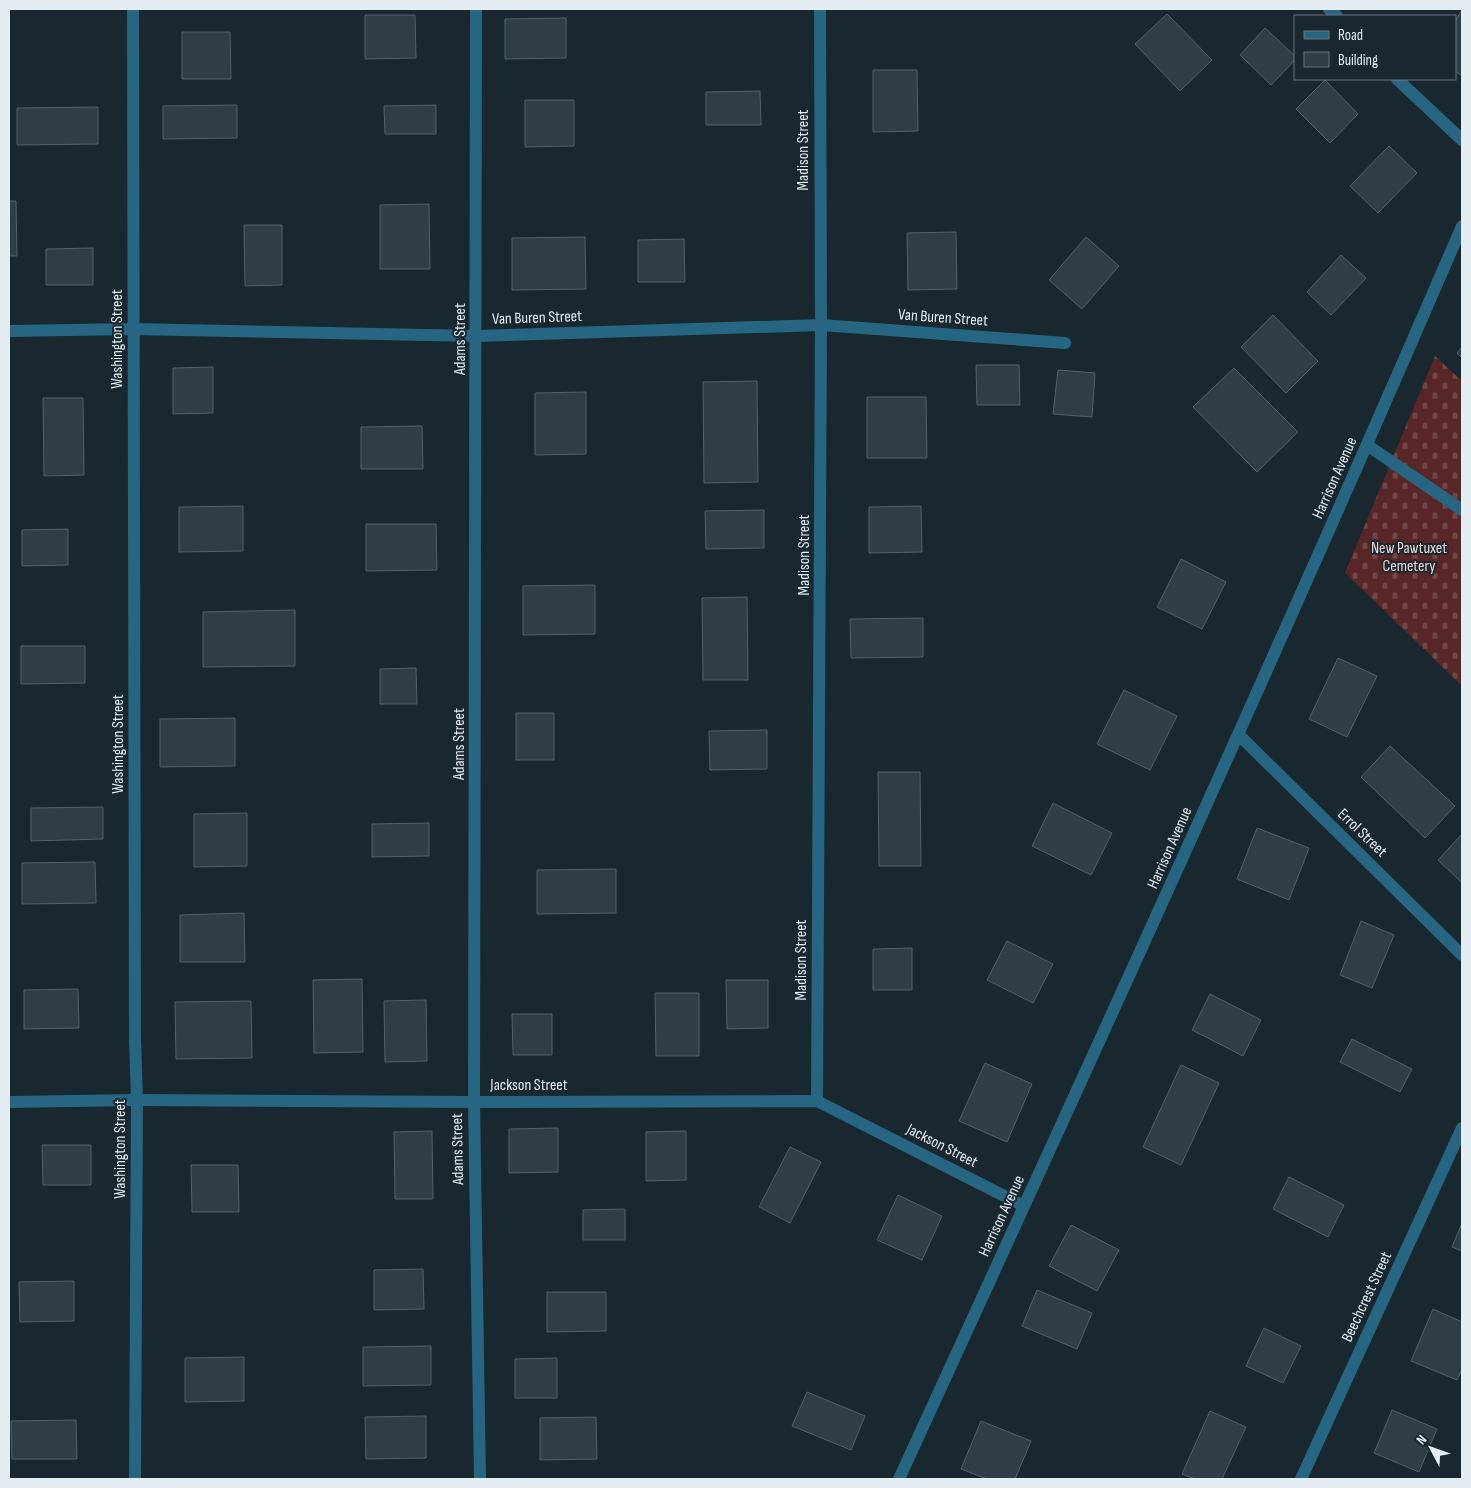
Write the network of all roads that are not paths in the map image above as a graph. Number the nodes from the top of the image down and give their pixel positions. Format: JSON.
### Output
{"nodes":[{"id":1,"x":132,"y":9,"type":"edge"},
{"id":2,"x":476,"y":9,"type":"edge"},
{"id":3,"x":820,"y":9,"type":"edge"},
{"id":4,"x":1399,"y":80,"type":"edge"},
{"id":5,"x":1462,"y":140,"type":"edge"},
{"id":6,"x":1462,"y":226,"type":"edge"},
{"id":7,"x":821,"y":325,"type":"junction"},
{"id":8,"x":133,"y":329,"type":"junction"},
{"id":9,"x":9,"y":331,"type":"edge"},
{"id":10,"x":476,"y":336,"type":"junction"},
{"id":11,"x":1065,"y":343,"type":"dead end"},
{"id":12,"x":1368,"y":445,"type":"junction"},
{"id":13,"x":1462,"y":510,"type":"edge"},
{"id":14,"x":1239,"y":735,"type":"junction"},
{"id":15,"x":1462,"y":955,"type":"edge"},
{"id":16,"x":137,"y":1100,"type":"junction"},
{"id":17,"x":817,"y":1101,"type":"junction"},
{"id":18,"x":9,"y":1102,"type":"edge"},
{"id":19,"x":474,"y":1102,"type":"junction"},
{"id":20,"x":1462,"y":1128,"type":"edge"},
{"id":21,"x":1024,"y":1206,"type":"junction"},
{"id":22,"x":135,"y":1479,"type":"edge"},
{"id":23,"x":480,"y":1479,"type":"edge"},
{"id":24,"x":899,"y":1479,"type":"edge"},
{"id":25,"x":1301,"y":1479,"type":"edge"}],
"edges":[{"from":1,"to":8,"type":"street","name":"Washington Street"},
{"from":2,"to":10,"type":"street","name":"Adams Street"},
{"from":3,"to":7,"type":"street","name":"Madison Street"},
{"from":4,"to":5,"type":"street"},
{"from":6,"to":12,"type":"street","name":"Harrison Avenue"},
{"from":7,"to":10,"type":"street","name":"Van Buren Street"},
{"from":7,"to":11,"type":"street","name":"Van Buren Street"},
{"from":7,"to":17,"type":"street","name":"Madison Street"},
{"from":8,"to":9,"type":"street","name":"Van Buren Street"},
{"from":8,"to":10,"type":"street","name":"Van Buren Street"},
{"from":8,"to":16,"type":"street","name":"Washington Street"},
{"from":10,"to":19,"type":"street","name":"Adams Street"},
{"from":12,"to":13,"type":"street"},
{"from":12,"to":14,"type":"street","name":"Harrison Avenue"},
{"from":14,"to":15,"type":"street","name":"Errol Street"},
{"from":14,"to":21,"type":"street","name":"Harrison Avenue"},
{"from":16,"to":18,"type":"street","name":"Jackson Street"},
{"from":16,"to":19,"type":"street","name":"Jackson Street"},
{"from":16,"to":22,"type":"street","name":"Washington Street"},
{"from":17,"to":19,"type":"street","name":"Jackson Street"},
{"from":17,"to":21,"type":"street","name":"Jackson Street"},
{"from":19,"to":23,"type":"street","name":"Adams Street"},
{"from":20,"to":25,"type":"street","name":"Beechcrest Street"},
{"from":21,"to":24,"type":"street","name":"Harrison Avenue"}]}
